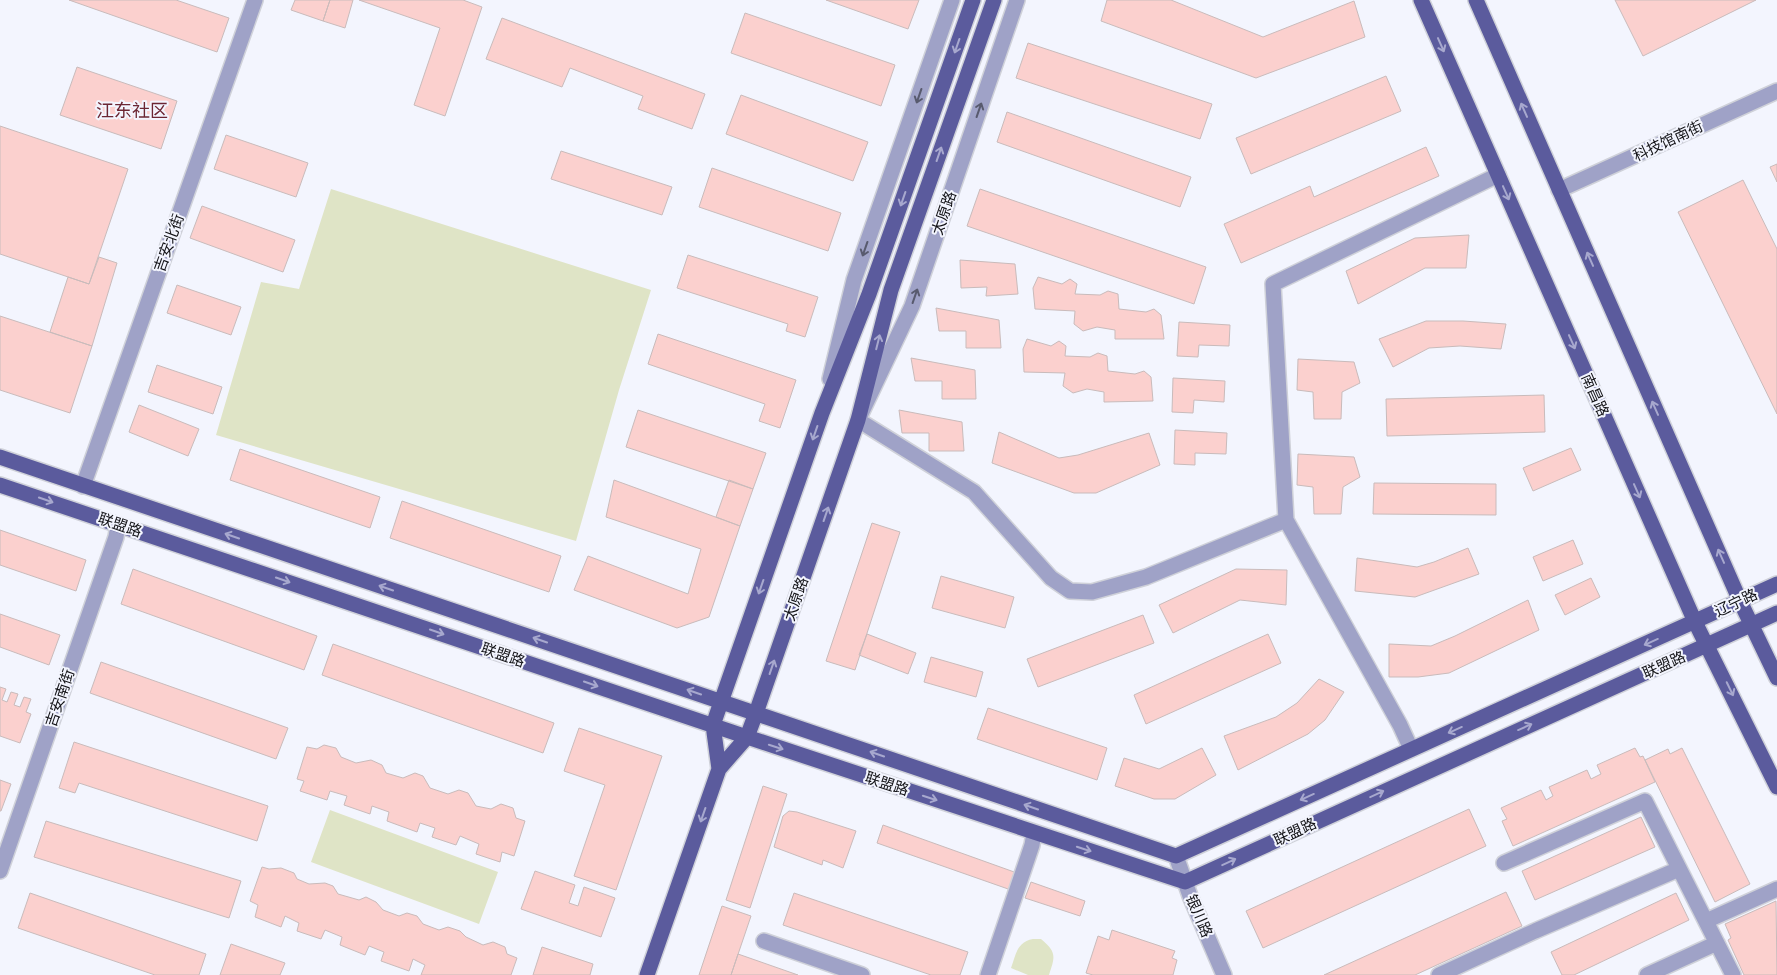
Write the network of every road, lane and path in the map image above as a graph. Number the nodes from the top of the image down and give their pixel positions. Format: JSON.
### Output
{"nodes":[{"id":1,"x":255,"y":0,"type":"edge"},
{"id":2,"x":952,"y":0,"type":"edge"},
{"id":3,"x":973,"y":0,"type":"edge"},
{"id":4,"x":994,"y":0,"type":"edge"},
{"id":5,"x":1017,"y":0,"type":"edge"},
{"id":6,"x":1421,"y":0,"type":"edge"},
{"id":7,"x":1476,"y":0,"type":"edge"},
{"id":8,"x":1777,"y":91,"type":"edge"},
{"id":9,"x":1498,"y":175,"type":"junction"},
{"id":10,"x":1560,"y":190,"type":"junction"},
{"id":11,"x":822,"y":413,"type":"junction"},
{"id":12,"x":858,"y":420,"type":"junction"},
{"id":13,"x":0,"y":457,"type":"edge"},
{"id":14,"x":0,"y":485,"type":"edge"},
{"id":15,"x":83,"y":486,"type":"junction"},
{"id":16,"x":1286,"y":520,"type":"junction"},
{"id":17,"x":118,"y":525,"type":"junction"},
{"id":18,"x":1777,"y":584,"type":"edge"},
{"id":19,"x":1740,"y":601,"type":"junction"},
{"id":20,"x":1777,"y":613,"type":"edge"},
{"id":21,"x":1695,"y":622,"type":"junction"},
{"id":22,"x":1752,"y":625,"type":"junction"},
{"id":23,"x":1707,"y":646,"type":"junction"},
{"id":24,"x":1777,"y":678,"type":"edge"},
{"id":25,"x":722,"y":702,"type":"junction"},
{"id":26,"x":756,"y":713,"type":"junction"},
{"id":27,"x":713,"y":726,"type":"junction"},
{"id":28,"x":747,"y":737,"type":"junction"},
{"id":29,"x":1411,"y":749,"type":"junction"},
{"id":30,"x":719,"y":769,"type":"junction"},
{"id":31,"x":1777,"y":787,"type":"edge"},
{"id":32,"x":1034,"y":833,"type":"junction"},
{"id":33,"x":1176,"y":856,"type":"junction"},
{"id":34,"x":1504,"y":863,"type":"dead end"},
{"id":35,"x":1680,"y":869,"type":"junction"},
{"id":36,"x":0,"y":871,"type":"edge"},
{"id":37,"x":1185,"y":882,"type":"junction"},
{"id":38,"x":1777,"y":890,"type":"edge"},
{"id":39,"x":1706,"y":921,"type":"junction"},
{"id":40,"x":764,"y":941,"type":"dead end"},
{"id":41,"x":1717,"y":943,"type":"junction"},
{"id":42,"x":647,"y":975,"type":"edge"},
{"id":43,"x":862,"y":975,"type":"edge"},
{"id":44,"x":988,"y":975,"type":"edge"},
{"id":45,"x":1224,"y":975,"type":"edge"},
{"id":46,"x":1439,"y":975,"type":"edge"},
{"id":47,"x":1647,"y":975,"type":"edge"},
{"id":48,"x":1733,"y":975,"type":"edge"}],
"edges":[{"from":1,"to":15,"type":"street","name":"吉安北街"},
{"from":2,"to":11,"type":"street","name":"太原路","one_way":true},
{"from":3,"to":11,"type":"main road","name":"太原路","one_way":true},
{"from":12,"to":4,"type":"main road","name":"太原路","one_way":true},
{"from":12,"to":5,"type":"street","name":"太原路","one_way":true},
{"from":6,"to":9,"type":"main road","name":"南昌路","one_way":true},
{"from":10,"to":7,"type":"main road","one_way":true},
{"from":8,"to":10,"type":"street","name":"科技馆南街"},
{"from":9,"to":16,"type":"street"},
{"from":9,"to":21,"type":"main road","name":"南昌路","one_way":true},
{"from":19,"to":10,"type":"main road","one_way":true},
{"from":11,"to":25,"type":"main road","name":"太原路","one_way":true},
{"from":12,"to":16,"type":"street"},
{"from":26,"to":12,"type":"main road","name":"太原路","one_way":true},
{"from":13,"to":15,"type":"main road","name":"联盟路"},
{"from":14,"to":17,"type":"main road","name":"联盟路","one_way":true},
{"from":25,"to":15,"type":"main road","name":"联盟路","one_way":true},
{"from":16,"to":29,"type":"street"},
{"from":17,"to":27,"type":"main road","name":"联盟路","one_way":true},
{"from":17,"to":36,"type":"street","name":"吉安南街"},
{"from":18,"to":19,"type":"main road","name":"辽宁路"},
{"from":19,"to":21,"type":"main road","name":"辽宁路"},
{"from":19,"to":22,"type":"main road"},
{"from":20,"to":22,"type":"main road","name":"辽宁路"},
{"from":21,"to":23,"type":"main road","name":"南昌路"},
{"from":21,"to":29,"type":"main road","name":"联盟路","one_way":true},
{"from":22,"to":23,"type":"main road","name":"联盟路"},
{"from":22,"to":24,"type":"main road"},
{"from":23,"to":31,"type":"main road","name":"南昌路","one_way":true},
{"from":37,"to":23,"type":"main road","name":"联盟路","one_way":true},
{"from":25,"to":26,"type":"main road","name":"联盟路"},
{"from":25,"to":27,"type":"main road","name":"太原路"},
{"from":26,"to":28,"type":"main road","name":"太原路"},
{"from":33,"to":26,"type":"main road","name":"联盟路","one_way":true},
{"from":27,"to":28,"type":"main road","name":"联盟路"},
{"from":27,"to":30,"type":"main road","name":"太原路"},
{"from":28,"to":30,"type":"main road","name":"太原路"},
{"from":28,"to":32,"type":"main road","name":"联盟路","one_way":true},
{"from":29,"to":33,"type":"main road","name":"联盟路","one_way":true},
{"from":30,"to":42,"type":"main road","name":"太原路","one_way":true},
{"from":32,"to":37,"type":"main road","name":"联盟路","one_way":true},
{"from":32,"to":44,"type":"street"},
{"from":33,"to":37,"type":"street","name":"银川路"},
{"from":34,"to":35,"type":"street"},
{"from":35,"to":39,"type":"street"},
{"from":35,"to":46,"type":"street"},
{"from":37,"to":45,"type":"street","name":"银川路"},
{"from":38,"to":39,"type":"street"},
{"from":39,"to":41,"type":"street"},
{"from":40,"to":43,"type":"street"},
{"from":41,"to":47,"type":"street"},
{"from":41,"to":48,"type":"street"}]}
